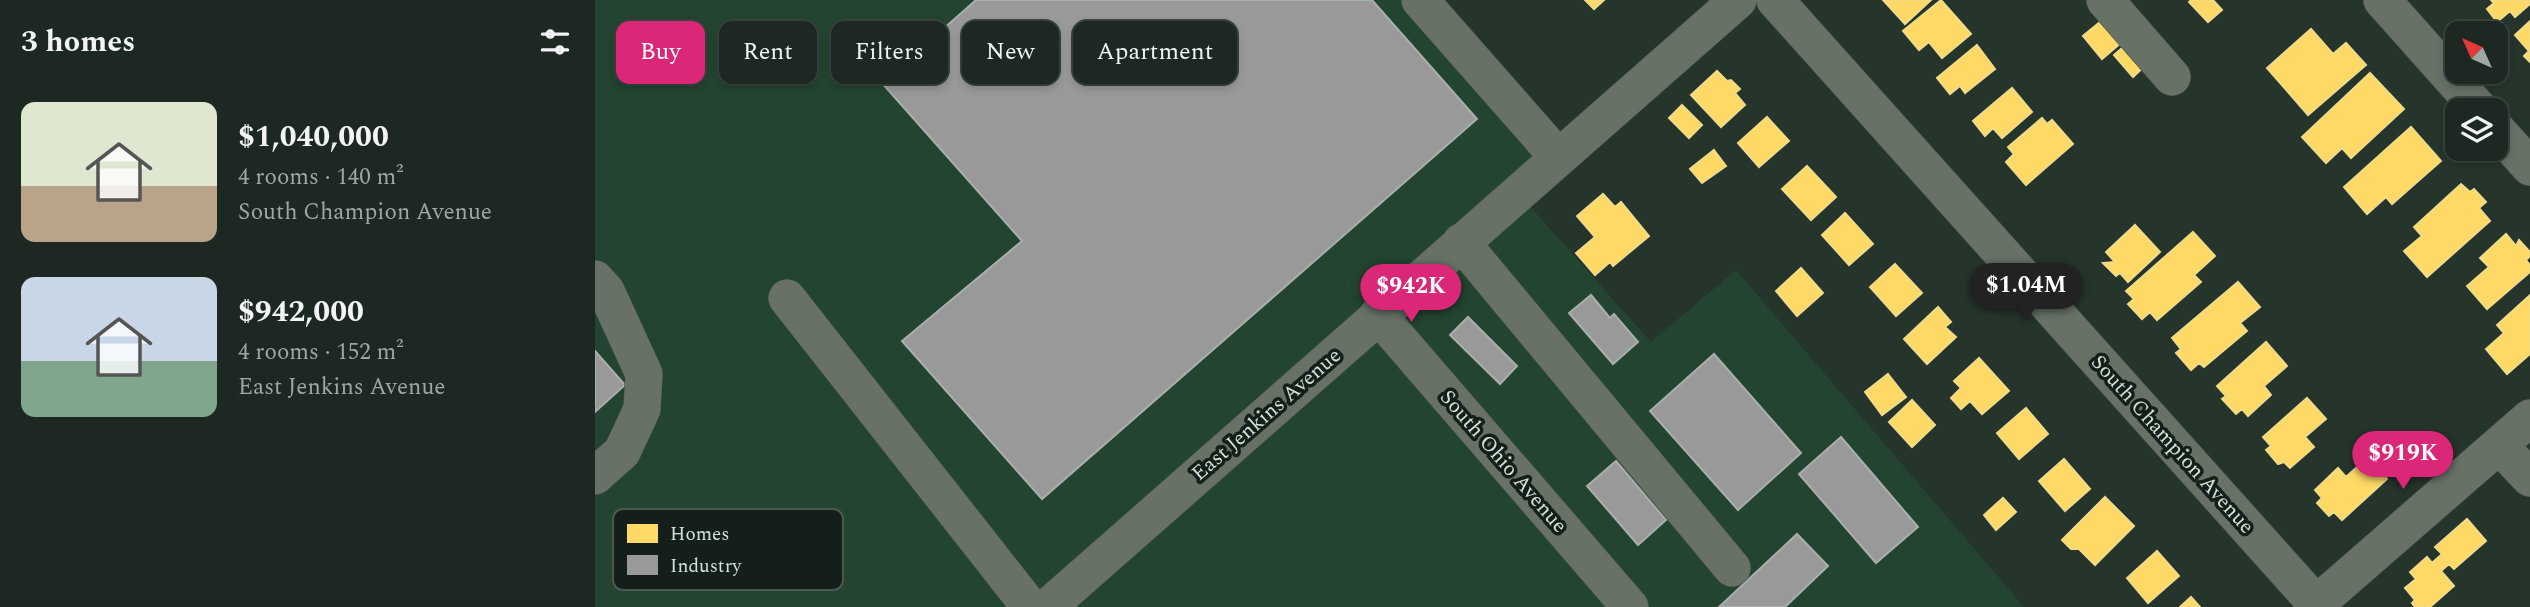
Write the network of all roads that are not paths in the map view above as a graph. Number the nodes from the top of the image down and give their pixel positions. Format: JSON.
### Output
{"nodes":[{"id":1,"x":1420,"y":0,"type":"edge"},
{"id":2,"x":1738,"y":0,"type":"edge"},
{"id":3,"x":1775,"y":0,"type":"edge"},
{"id":4,"x":2105,"y":0,"type":"edge"},
{"id":5,"x":2382,"y":0,"type":"edge"},
{"id":6,"x":2172,"y":77,"type":"dead end"},
{"id":7,"x":2469,"y":98,"type":"edge"},
{"id":8,"x":2508,"y":142,"type":"edge"},
{"id":9,"x":1558,"y":157,"type":"junction"},
{"id":10,"x":2530,"y":167,"type":"edge"},
{"id":11,"x":1461,"y":242,"type":"junction"},
{"id":12,"x":595,"y":279,"type":"edge"},
{"id":13,"x":787,"y":298,"type":"dead end"},
{"id":14,"x":1378,"y":315,"type":"junction"},
{"id":15,"x":2530,"y":418,"type":"edge"},
{"id":16,"x":2499,"y":445,"type":"junction"},
{"id":17,"x":595,"y":476,"type":"edge"},
{"id":18,"x":2530,"y":478,"type":"edge"},
{"id":19,"x":1732,"y":568,"type":"dead end"},
{"id":20,"x":2316,"y":606,"type":"edge"},
{"id":21,"x":1030,"y":607,"type":"edge"},
{"id":22,"x":1048,"y":607,"type":"edge"},
{"id":23,"x":1630,"y":607,"type":"edge"}],
"edges":[{"from":1,"to":9,"type":"street"},
{"from":2,"to":9,"type":"street","name":"East Jenkins Avenue"},
{"from":3,"to":20,"type":"street","name":"South Champion Avenue"},
{"from":4,"to":6,"type":"street"},
{"from":5,"to":7,"type":"street"},
{"from":8,"to":10,"type":"street"},
{"from":9,"to":11,"type":"street","name":"East Jenkins Avenue"},
{"from":11,"to":14,"type":"street","name":"East Jenkins Avenue"},
{"from":11,"to":19,"type":"street"},
{"from":12,"to":17,"type":"street"},
{"from":13,"to":21,"type":"street"},
{"from":14,"to":22,"type":"street","name":"East Jenkins Avenue"},
{"from":14,"to":23,"type":"street","name":"South Ohio Avenue"},
{"from":15,"to":16,"type":"street"},
{"from":16,"to":18,"type":"street"},
{"from":16,"to":20,"type":"street"}]}
